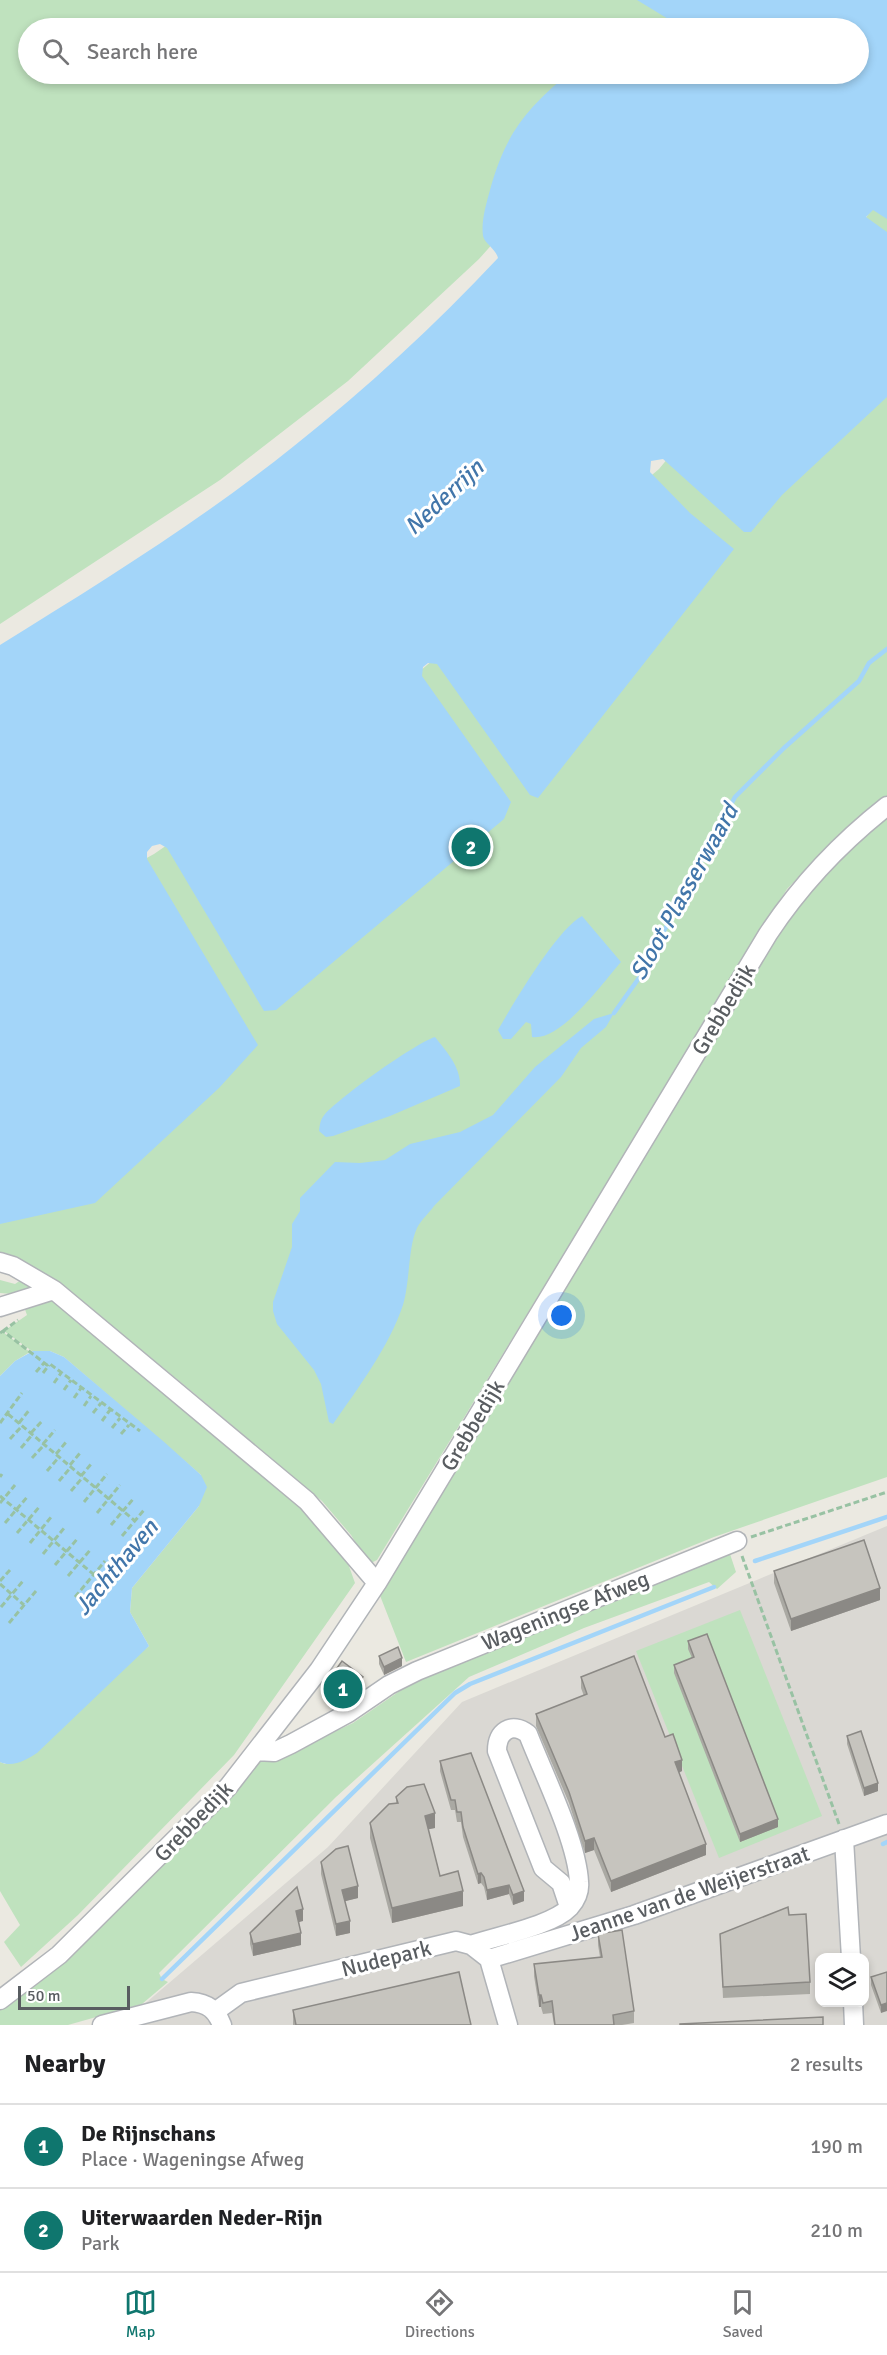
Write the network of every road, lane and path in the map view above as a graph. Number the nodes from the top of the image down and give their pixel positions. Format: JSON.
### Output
{"nodes":[{"id":1,"x":887,"y":806,"type":"edge"},
{"id":2,"x":0,"y":1263,"type":"edge"},
{"id":3,"x":54,"y":1290,"type":"junction"},
{"id":4,"x":0,"y":1307,"type":"edge"},
{"id":5,"x":0,"y":1333,"type":"edge"},
{"id":6,"x":44,"y":1363,"type":"junction"},
{"id":7,"x":50,"y":1364,"type":"junction"},
{"id":8,"x":36,"y":1372,"type":"dead end"},
{"id":9,"x":43,"y":1373,"type":"dead end"},
{"id":10,"x":61,"y":1373,"type":"junction"},
{"id":11,"x":71,"y":1380,"type":"junction"},
{"id":12,"x":54,"y":1383,"type":"dead end"},
{"id":13,"x":81,"y":1388,"type":"junction"},
{"id":14,"x":64,"y":1390,"type":"dead end"},
{"id":15,"x":22,"y":1393,"type":"dead end"},
{"id":16,"x":91,"y":1396,"type":"junction"},
{"id":17,"x":74,"y":1398,"type":"dead end"},
{"id":18,"x":101,"y":1403,"type":"junction"},
{"id":19,"x":84,"y":1406,"type":"dead end"},
{"id":20,"x":30,"y":1409,"type":"dead end"},
{"id":21,"x":110,"y":1410,"type":"junction"},
{"id":22,"x":93,"y":1413,"type":"dead end"},
{"id":23,"x":8,"y":1414,"type":"junction"},
{"id":24,"x":120,"y":1418,"type":"junction"},
{"id":25,"x":43,"y":1419,"type":"dead end"},
{"id":26,"x":102,"y":1421,"type":"dead end"},
{"id":27,"x":0,"y":1423,"type":"edge"},
{"id":28,"x":20,"y":1424,"type":"junction"},
{"id":29,"x":129,"y":1425,"type":"junction"},
{"id":30,"x":112,"y":1428,"type":"dead end"},
{"id":31,"x":55,"y":1430,"type":"dead end"},
{"id":32,"x":140,"y":1431,"type":"dead end"},
{"id":33,"x":32,"y":1434,"type":"junction"},
{"id":34,"x":121,"y":1434,"type":"dead end"},
{"id":35,"x":10,"y":1439,"type":"dead end"},
{"id":36,"x":67,"y":1441,"type":"dead end"},
{"id":37,"x":44,"y":1444,"type":"junction"},
{"id":38,"x":21,"y":1448,"type":"dead end"},
{"id":39,"x":80,"y":1452,"type":"dead end"},
{"id":40,"x":57,"y":1455,"type":"junction"},
{"id":41,"x":33,"y":1458,"type":"dead end"},
{"id":42,"x":92,"y":1462,"type":"dead end"},
{"id":43,"x":70,"y":1466,"type":"junction"},
{"id":44,"x":47,"y":1471,"type":"dead end"},
{"id":45,"x":107,"y":1474,"type":"dead end"},
{"id":46,"x":82,"y":1477,"type":"junction"},
{"id":47,"x":59,"y":1481,"type":"dead end"},
{"id":48,"x":15,"y":1485,"type":"dead end"},
{"id":49,"x":120,"y":1485,"type":"dead end"},
{"id":50,"x":95,"y":1488,"type":"junction"},
{"id":51,"x":71,"y":1491,"type":"dead end"},
{"id":52,"x":887,"y":1492,"type":"edge"},
{"id":53,"x":28,"y":1496,"type":"dead end"},
{"id":54,"x":2,"y":1497,"type":"edge"},
{"id":55,"x":134,"y":1498,"type":"dead end"},
{"id":56,"x":108,"y":1499,"type":"junction"},
{"id":57,"x":84,"y":1502,"type":"dead end"},
{"id":58,"x":0,"y":1503,"type":"edge"},
{"id":59,"x":40,"y":1506,"type":"dead end"},
{"id":60,"x":17,"y":1510,"type":"junction"},
{"id":61,"x":144,"y":1510,"type":"dead end"},
{"id":62,"x":123,"y":1511,"type":"junction"},
{"id":63,"x":97,"y":1513,"type":"dead end"},
{"id":64,"x":52,"y":1516,"type":"dead end"},
{"id":65,"x":29,"y":1520,"type":"junction"},
{"id":66,"x":135,"y":1521,"type":"junction"},
{"id":67,"x":5,"y":1523,"type":"dead end"},
{"id":68,"x":111,"y":1525,"type":"dead end"},
{"id":69,"x":65,"y":1527,"type":"dead end"},
{"id":70,"x":41,"y":1530,"type":"junction"},
{"id":71,"x":17,"y":1533,"type":"dead end"},
{"id":72,"x":122,"y":1536,"type":"dead end"},
{"id":73,"x":78,"y":1538,"type":"dead end"},
{"id":74,"x":54,"y":1541,"type":"junction"},
{"id":75,"x":737,"y":1541,"type":"junction"},
{"id":76,"x":30,"y":1543,"type":"dead end"},
{"id":77,"x":91,"y":1549,"type":"dead end"},
{"id":78,"x":67,"y":1552,"type":"junction"},
{"id":79,"x":43,"y":1554,"type":"dead end"},
{"id":80,"x":105,"y":1562,"type":"dead end"},
{"id":81,"x":80,"y":1563,"type":"junction"},
{"id":82,"x":55,"y":1565,"type":"dead end"},
{"id":83,"x":10,"y":1569,"type":"dead end"},
{"id":84,"x":94,"y":1575,"type":"junction"},
{"id":85,"x":68,"y":1576,"type":"dead end"},
{"id":86,"x":98,"y":1578,"type":"dead end"},
{"id":87,"x":23,"y":1581,"type":"dead end"},
{"id":88,"x":0,"y":1583,"type":"edge"},
{"id":89,"x":377,"y":1583,"type":"junction"},
{"id":90,"x":36,"y":1592,"type":"dead end"},
{"id":91,"x":12,"y":1594,"type":"junction"},
{"id":92,"x":75,"y":1597,"type":"dead end"},
{"id":93,"x":24,"y":1605,"type":"junction"},
{"id":94,"x":1,"y":1607,"type":"edge"},
{"id":95,"x":9,"y":1623,"type":"dead end"},
{"id":96,"x":256,"y":1751,"type":"junction"},
{"id":97,"x":887,"y":1824,"type":"edge"},
{"id":98,"x":844,"y":1839,"type":"junction"},
{"id":99,"x":569,"y":1907,"type":"junction"},
{"id":100,"x":471,"y":1945,"type":"junction"},
{"id":101,"x":851,"y":1953,"type":"edge"},
{"id":102,"x":489,"y":1959,"type":"junction"},
{"id":103,"x":0,"y":2000,"type":"edge"},
{"id":104,"x":853,"y":2007,"type":"edge"},
{"id":105,"x":219,"y":2018,"type":"edge"},
{"id":106,"x":102,"y":2025,"type":"edge"},
{"id":107,"x":508,"y":2025,"type":"edge"},
{"id":108,"x":854,"y":2025,"type":"edge"}],
"edges":[{"from":1,"to":89,"type":"street","name":"Grebbedijk"},
{"from":2,"to":3,"type":"street"},
{"from":3,"to":4,"type":"street"},
{"from":3,"to":89,"type":"street"},
{"from":5,"to":6,"type":"path"},
{"from":6,"to":7,"type":"path"},
{"from":6,"to":8,"type":"path"},
{"from":7,"to":9,"type":"path"},
{"from":7,"to":10,"type":"path"},
{"from":10,"to":11,"type":"path"},
{"from":10,"to":12,"type":"path"},
{"from":11,"to":13,"type":"path"},
{"from":11,"to":14,"type":"path"},
{"from":13,"to":16,"type":"path"},
{"from":13,"to":17,"type":"path"},
{"from":15,"to":23,"type":"path"},
{"from":16,"to":18,"type":"path"},
{"from":16,"to":19,"type":"path"},
{"from":18,"to":21,"type":"path"},
{"from":18,"to":22,"type":"path"},
{"from":20,"to":28,"type":"path"},
{"from":21,"to":24,"type":"path"},
{"from":21,"to":26,"type":"path"},
{"from":23,"to":27,"type":"path"},
{"from":23,"to":28,"type":"path"},
{"from":24,"to":29,"type":"path"},
{"from":24,"to":30,"type":"path"},
{"from":25,"to":33,"type":"path"},
{"from":28,"to":33,"type":"path"},
{"from":28,"to":35,"type":"path"},
{"from":29,"to":32,"type":"path"},
{"from":29,"to":34,"type":"path"},
{"from":31,"to":37,"type":"path"},
{"from":33,"to":37,"type":"path"},
{"from":33,"to":38,"type":"path"},
{"from":36,"to":40,"type":"path"},
{"from":37,"to":40,"type":"path"},
{"from":37,"to":41,"type":"path"},
{"from":39,"to":43,"type":"path"},
{"from":40,"to":43,"type":"path"},
{"from":40,"to":44,"type":"path"},
{"from":42,"to":46,"type":"path"},
{"from":43,"to":46,"type":"path"},
{"from":43,"to":47,"type":"path"},
{"from":45,"to":50,"type":"path"},
{"from":46,"to":50,"type":"path"},
{"from":46,"to":51,"type":"path"},
{"from":48,"to":54,"type":"path"},
{"from":49,"to":56,"type":"path"},
{"from":50,"to":56,"type":"path"},
{"from":50,"to":57,"type":"path"},
{"from":52,"to":75,"type":"path"},
{"from":53,"to":60,"type":"path"},
{"from":54,"to":58,"type":"path"},
{"from":54,"to":60,"type":"path"},
{"from":55,"to":62,"type":"path"},
{"from":56,"to":62,"type":"path"},
{"from":56,"to":63,"type":"path"},
{"from":59,"to":65,"type":"path"},
{"from":60,"to":65,"type":"path"},
{"from":60,"to":67,"type":"path"},
{"from":61,"to":66,"type":"path"},
{"from":62,"to":66,"type":"path"},
{"from":62,"to":68,"type":"path"},
{"from":64,"to":70,"type":"path"},
{"from":65,"to":70,"type":"path"},
{"from":65,"to":71,"type":"path"},
{"from":66,"to":72,"type":"path"},
{"from":69,"to":74,"type":"path"},
{"from":70,"to":74,"type":"path"},
{"from":70,"to":76,"type":"path"},
{"from":73,"to":78,"type":"path"},
{"from":74,"to":78,"type":"path"},
{"from":74,"to":79,"type":"path"},
{"from":75,"to":96,"type":"street","name":"Wageningse Afweg"},
{"from":75,"to":98,"type":"path"},
{"from":77,"to":81,"type":"path"},
{"from":78,"to":81,"type":"path"},
{"from":78,"to":82,"type":"path"},
{"from":80,"to":84,"type":"path"},
{"from":81,"to":84,"type":"path"},
{"from":81,"to":85,"type":"path"},
{"from":83,"to":88,"type":"path"},
{"from":84,"to":86,"type":"path"},
{"from":84,"to":92,"type":"path"},
{"from":87,"to":91,"type":"path"},
{"from":88,"to":91,"type":"path"},
{"from":89,"to":96,"type":"street","name":"Grebbedijk"},
{"from":90,"to":93,"type":"path"},
{"from":91,"to":93,"type":"path"},
{"from":91,"to":94,"type":"path"},
{"from":93,"to":95,"type":"path"},
{"from":96,"to":103,"type":"street","name":"Grebbedijk"},
{"from":97,"to":98,"type":"street","name":"Jeanne van de Weijerstraat"},
{"from":98,"to":101,"type":"street"},
{"from":98,"to":102,"type":"street","name":"Jeanne van de Weijerstraat"},
{"from":99,"to":99,"type":"street"},
{"from":99,"to":100,"type":"street","name":"Nudepark"},
{"from":100,"to":102,"type":"street"},
{"from":100,"to":105,"type":"street","name":"Nudepark"},
{"from":102,"to":107,"type":"street"},
{"from":104,"to":108,"type":"street"},
{"from":105,"to":106,"type":"street","name":"Nudepark"}]}
